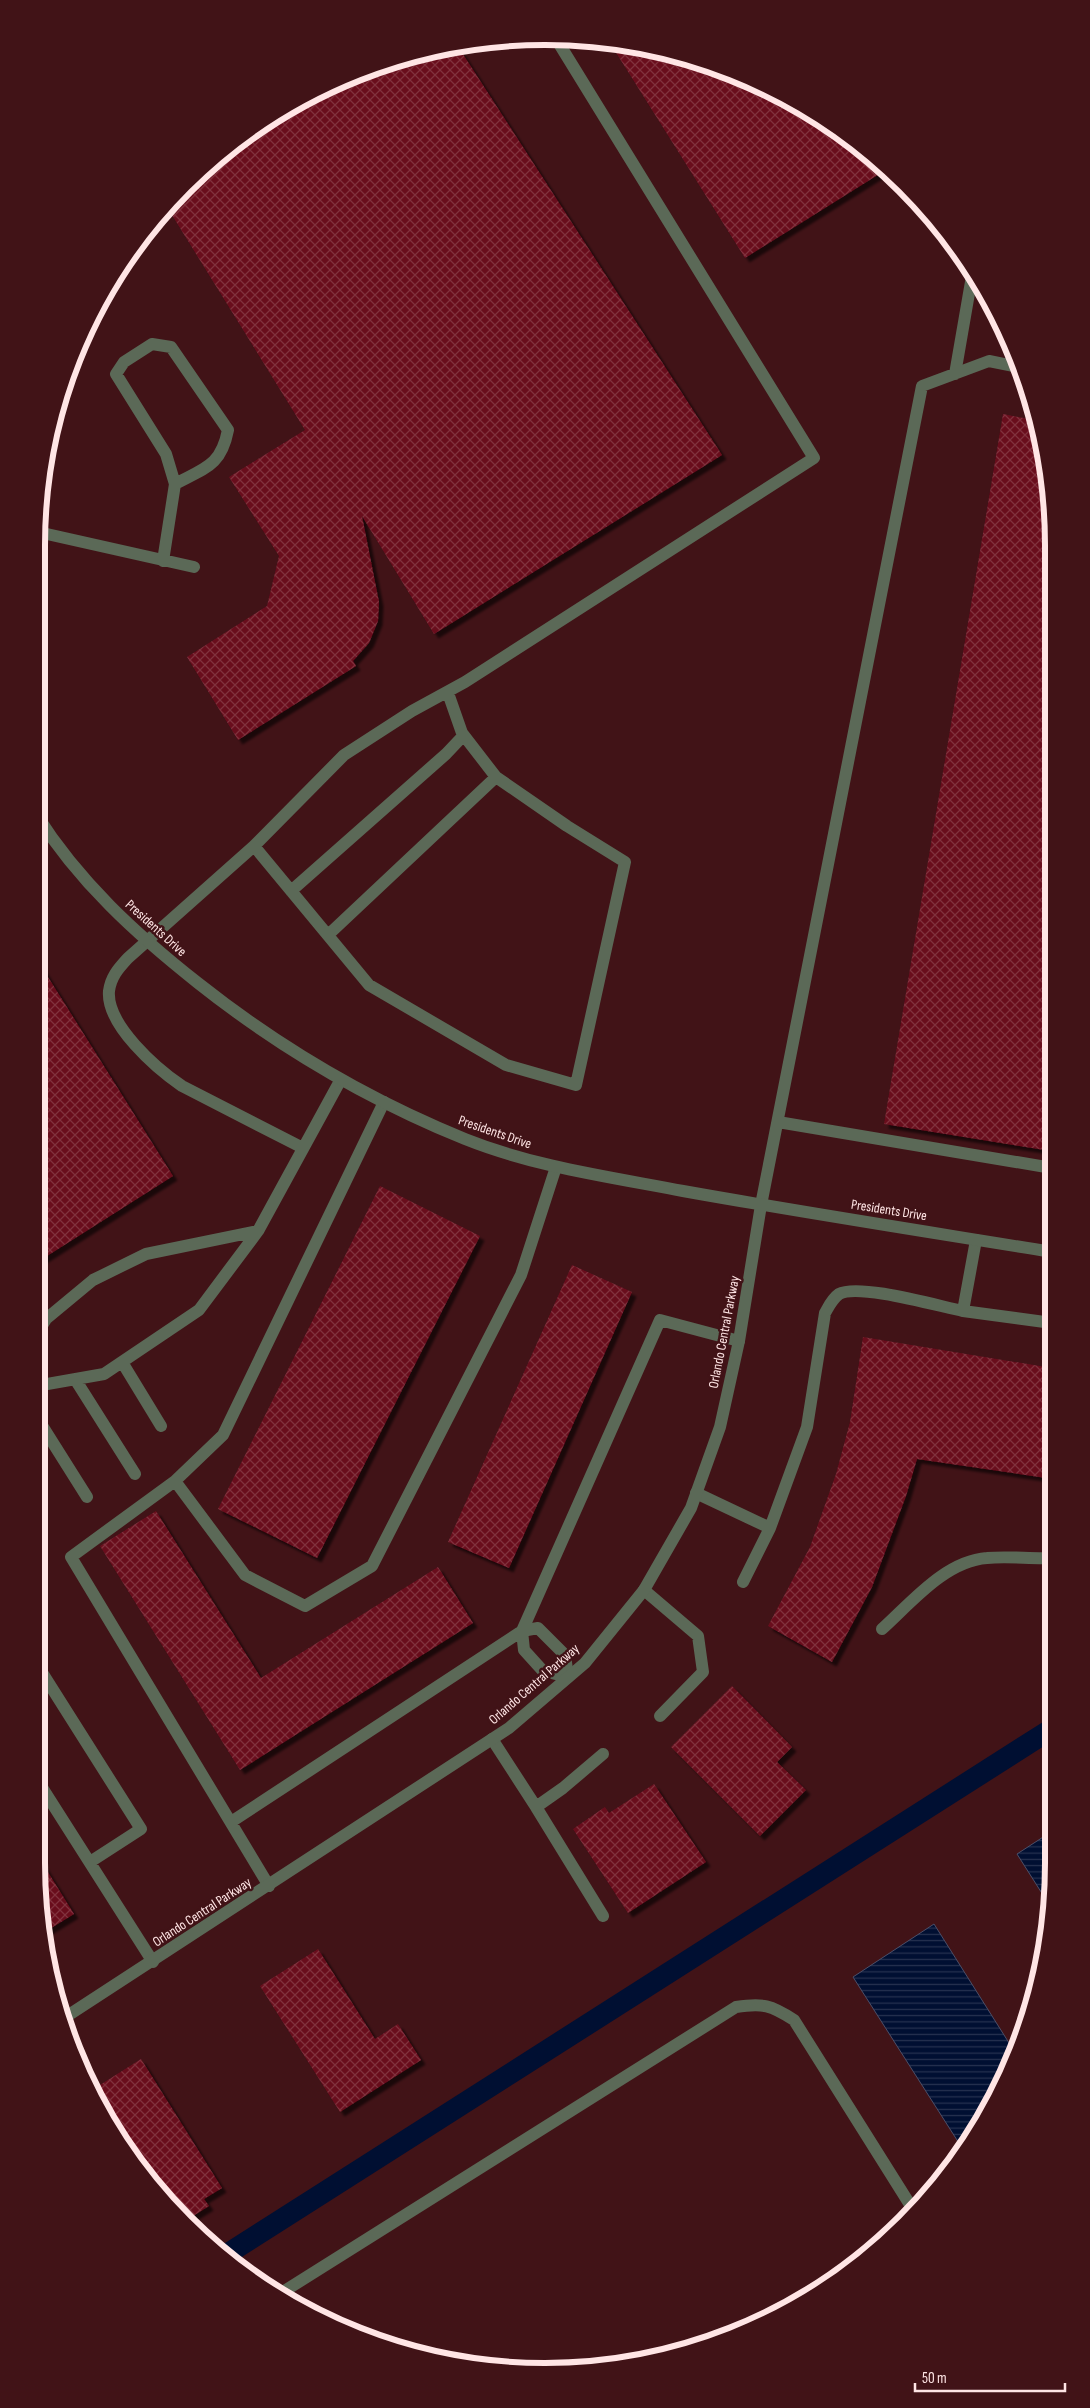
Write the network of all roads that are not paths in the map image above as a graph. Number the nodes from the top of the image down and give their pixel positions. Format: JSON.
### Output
{"nodes":[{"id":1,"x":560,"y":45,"type":"edge"},
{"id":2,"x":971,"y":283,"type":"edge"},
{"id":3,"x":1011,"y":365,"type":"edge"},
{"id":4,"x":955,"y":374,"type":"junction"},
{"id":5,"x":175,"y":484,"type":"junction"},
{"id":6,"x":45,"y":534,"type":"edge"},
{"id":7,"x":163,"y":560,"type":"junction"},
{"id":8,"x":194,"y":567,"type":"dead end"},
{"id":9,"x":448,"y":693,"type":"junction"},
{"id":10,"x":463,"y":736,"type":"junction"},
{"id":11,"x":496,"y":777,"type":"junction"},
{"id":12,"x":45,"y":826,"type":"edge"},
{"id":13,"x":254,"y":846,"type":"junction"},
{"id":14,"x":291,"y":891,"type":"junction"},
{"id":15,"x":328,"y":935,"type":"junction"},
{"id":16,"x":146,"y":942,"type":"junction"},
{"id":17,"x":340,"y":1080,"type":"junction"},
{"id":18,"x":384,"y":1102,"type":"junction"},
{"id":19,"x":778,"y":1122,"type":"junction"},
{"id":20,"x":303,"y":1148,"type":"junction"},
{"id":21,"x":1045,"y":1167,"type":"edge"},
{"id":22,"x":556,"y":1168,"type":"junction"},
{"id":23,"x":761,"y":1205,"type":"junction"},
{"id":24,"x":258,"y":1231,"type":"junction"},
{"id":25,"x":976,"y":1240,"type":"junction"},
{"id":26,"x":1045,"y":1251,"type":"edge"},
{"id":27,"x":963,"y":1311,"type":"junction"},
{"id":28,"x":45,"y":1321,"type":"edge"},
{"id":29,"x":1045,"y":1322,"type":"edge"},
{"id":30,"x":739,"y":1341,"type":"junction"},
{"id":31,"x":122,"y":1362,"type":"junction"},
{"id":32,"x":75,"y":1379,"type":"junction"},
{"id":33,"x":45,"y":1384,"type":"edge"},
{"id":34,"x":161,"y":1426,"type":"dead end"},
{"id":35,"x":45,"y":1430,"type":"edge"},
{"id":36,"x":135,"y":1474,"type":"dead end"},
{"id":37,"x":175,"y":1481,"type":"junction"},
{"id":38,"x":696,"y":1493,"type":"junction"},
{"id":39,"x":87,"y":1498,"type":"dead end"},
{"id":40,"x":770,"y":1528,"type":"junction"},
{"id":41,"x":1045,"y":1558,"type":"edge"},
{"id":42,"x":743,"y":1582,"type":"dead end"},
{"id":43,"x":644,"y":1590,"type":"junction"},
{"id":44,"x":882,"y":1629,"type":"dead end"},
{"id":45,"x":522,"y":1630,"type":"junction"},
{"id":46,"x":45,"y":1677,"type":"edge"},
{"id":47,"x":568,"y":1677,"type":"junction"},
{"id":48,"x":660,"y":1716,"type":"dead end"},
{"id":49,"x":492,"y":1739,"type":"junction"},
{"id":50,"x":603,"y":1754,"type":"dead end"},
{"id":51,"x":45,"y":1792,"type":"edge"},
{"id":52,"x":536,"y":1807,"type":"junction"},
{"id":53,"x":231,"y":1822,"type":"junction"},
{"id":54,"x":90,"y":1862,"type":"junction"},
{"id":55,"x":269,"y":1886,"type":"junction"},
{"id":56,"x":603,"y":1916,"type":"dead end"},
{"id":57,"x":153,"y":1962,"type":"junction"},
{"id":58,"x":69,"y":2015,"type":"edge"},
{"id":59,"x":910,"y":2205,"type":"edge"},
{"id":60,"x":286,"y":2290,"type":"edge"}],
"edges":[{"from":1,"to":9,"type":"street"},
{"from":2,"to":4,"type":"street"},
{"from":3,"to":4,"type":"street"},
{"from":4,"to":19,"type":"street","name":"Orlando Central Parkway"},
{"from":5,"to":5,"type":"street"},
{"from":5,"to":7,"type":"street"},
{"from":6,"to":7,"type":"street"},
{"from":7,"to":8,"type":"street"},
{"from":9,"to":10,"type":"street"},
{"from":9,"to":13,"type":"street"},
{"from":10,"to":11,"type":"street"},
{"from":10,"to":14,"type":"street"},
{"from":11,"to":15,"type":"street"},
{"from":11,"to":15,"type":"street"},
{"from":12,"to":16,"type":"street","name":"Presidents Drive"},
{"from":13,"to":14,"type":"street"},
{"from":13,"to":16,"type":"street"},
{"from":14,"to":15,"type":"street"},
{"from":16,"to":17,"type":"street","name":"Presidents Drive"},
{"from":16,"to":20,"type":"street"},
{"from":17,"to":18,"type":"street","name":"Presidents Drive"},
{"from":17,"to":20,"type":"street"},
{"from":18,"to":22,"type":"street","name":"Presidents Drive"},
{"from":18,"to":37,"type":"street"},
{"from":19,"to":21,"type":"street"},
{"from":19,"to":23,"type":"street","name":"Orlando Central Parkway"},
{"from":20,"to":24,"type":"street"},
{"from":22,"to":23,"type":"street","name":"Presidents Drive"},
{"from":22,"to":37,"type":"street"},
{"from":23,"to":25,"type":"street","name":"Presidents Drive"},
{"from":23,"to":30,"type":"street","name":"Orlando Central Parkway"},
{"from":24,"to":28,"type":"street"},
{"from":24,"to":31,"type":"street"},
{"from":25,"to":26,"type":"street","name":"Presidents Drive"},
{"from":25,"to":27,"type":"street"},
{"from":27,"to":29,"type":"street"},
{"from":27,"to":40,"type":"street"},
{"from":30,"to":38,"type":"street","name":"Orlando Central Parkway"},
{"from":30,"to":45,"type":"street"},
{"from":31,"to":32,"type":"street"},
{"from":31,"to":34,"type":"street"},
{"from":32,"to":33,"type":"street"},
{"from":32,"to":36,"type":"street"},
{"from":35,"to":39,"type":"street"},
{"from":37,"to":53,"type":"street"},
{"from":38,"to":40,"type":"street"},
{"from":38,"to":43,"type":"street","name":"Orlando Central Parkway"},
{"from":40,"to":42,"type":"street"},
{"from":41,"to":44,"type":"street"},
{"from":43,"to":47,"type":"street","name":"Orlando Central Parkway"},
{"from":43,"to":48,"type":"street"},
{"from":45,"to":47,"type":"street"},
{"from":45,"to":47,"type":"street"},
{"from":45,"to":53,"type":"street"},
{"from":46,"to":54,"type":"street"},
{"from":47,"to":49,"type":"street","name":"Orlando Central Parkway"},
{"from":49,"to":52,"type":"street"},
{"from":49,"to":55,"type":"street","name":"Orlando Central Parkway"},
{"from":50,"to":52,"type":"street"},
{"from":51,"to":54,"type":"street"},
{"from":52,"to":56,"type":"street"},
{"from":53,"to":55,"type":"street"},
{"from":54,"to":57,"type":"street"},
{"from":55,"to":57,"type":"street","name":"Orlando Central Parkway"},
{"from":57,"to":58,"type":"street","name":"Orlando Central Parkway"},
{"from":59,"to":60,"type":"street"}]}
